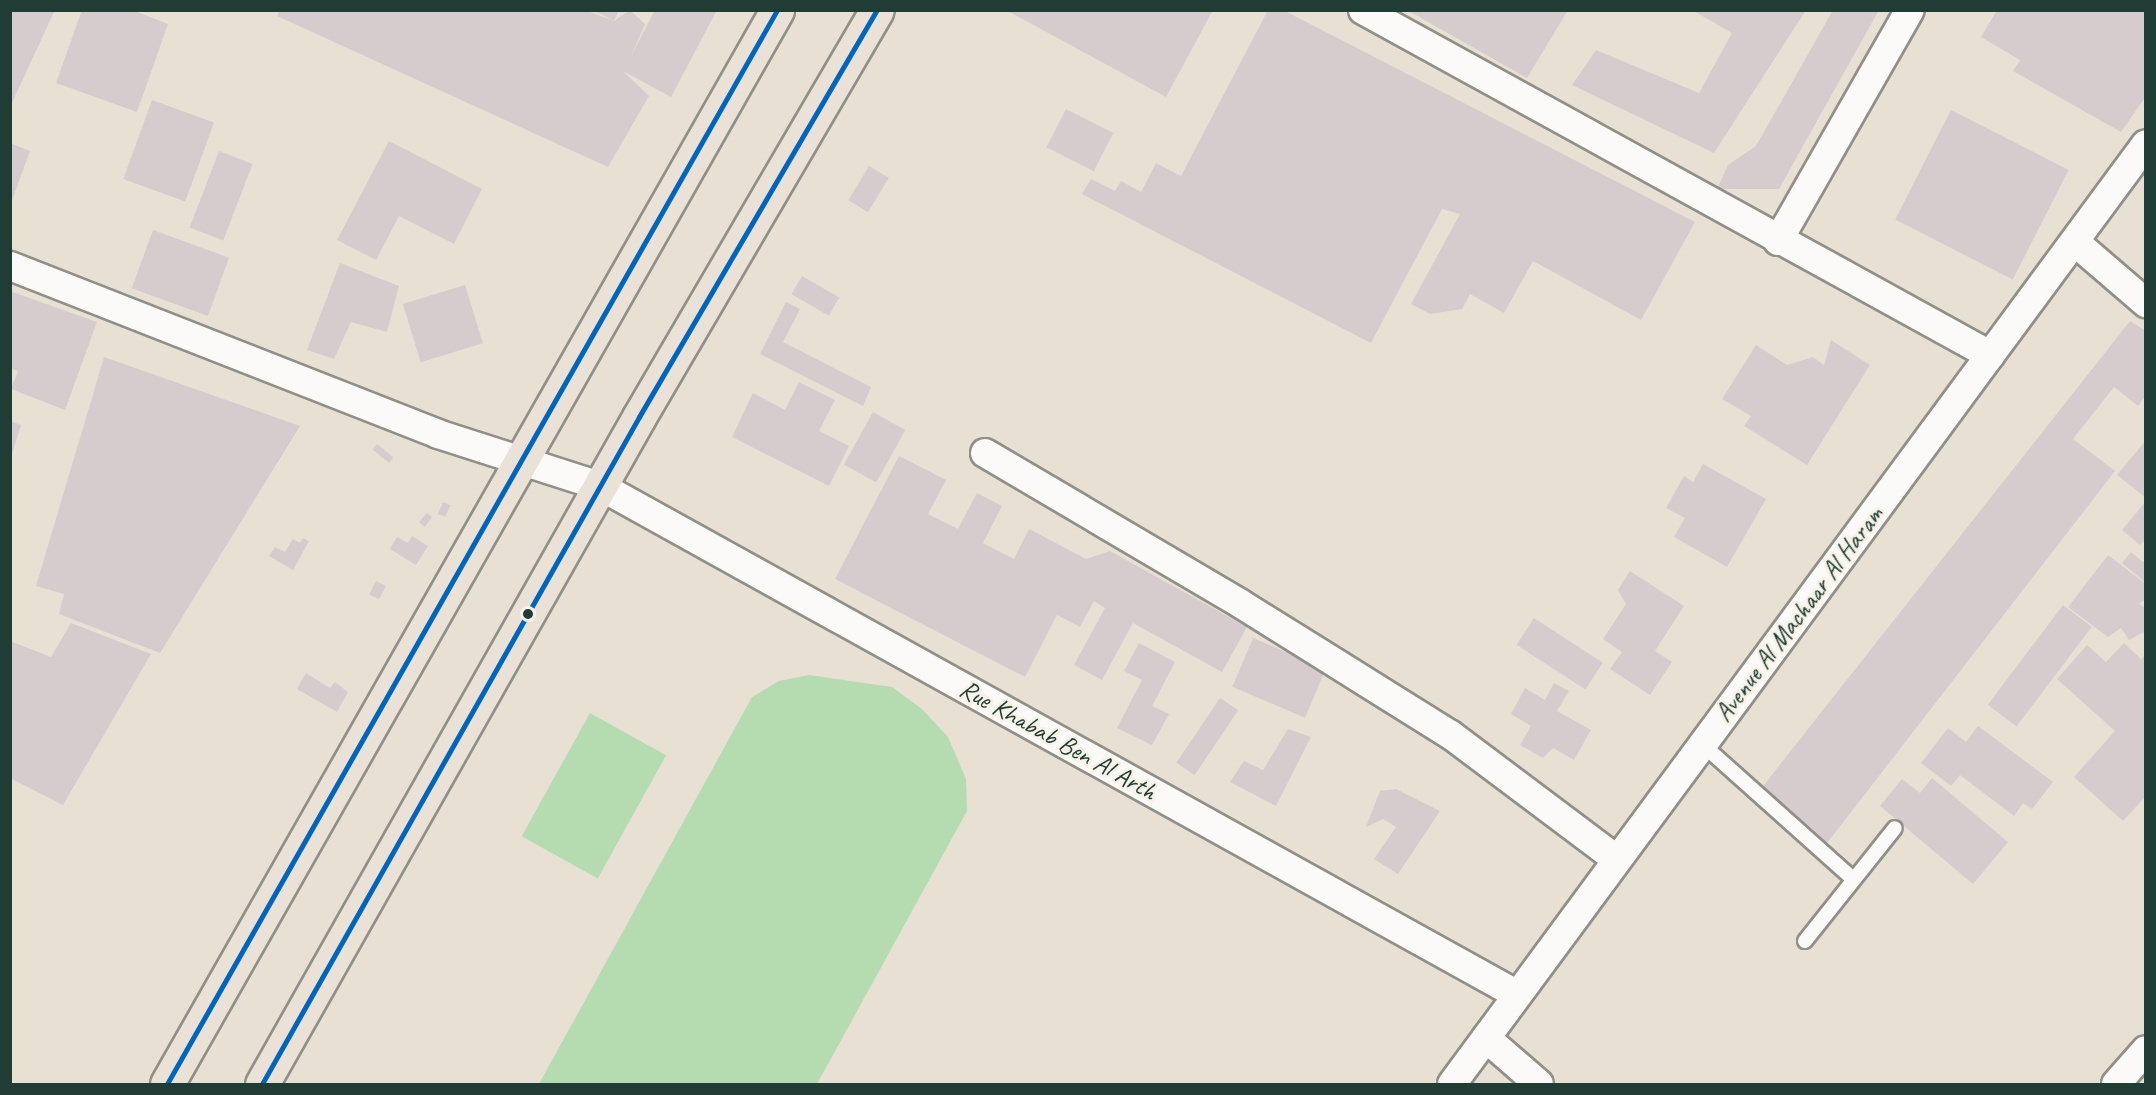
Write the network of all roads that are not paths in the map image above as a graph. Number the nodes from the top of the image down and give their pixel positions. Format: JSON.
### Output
{"nodes":[{"id":1,"x":777,"y":10,"type":"edge"},
{"id":2,"x":877,"y":10,"type":"edge"},
{"id":3,"x":1363,"y":10,"type":"edge"},
{"id":4,"x":1910,"y":10,"type":"edge"},
{"id":5,"x":2145,"y":144,"type":"edge"},
{"id":6,"x":1778,"y":241,"type":"junction"},
{"id":7,"x":2075,"y":242,"type":"junction"},
{"id":8,"x":10,"y":266,"type":"edge"},
{"id":9,"x":2145,"y":303,"type":"edge"},
{"id":10,"x":1990,"y":355,"type":"junction"},
{"id":11,"x":985,"y":453,"type":"dead end"},
{"id":12,"x":523,"y":463,"type":"junction"},
{"id":13,"x":600,"y":486,"type":"junction"},
{"id":14,"x":1702,"y":744,"type":"junction"},
{"id":15,"x":1895,"y":828,"type":"dead end"},
{"id":16,"x":1617,"y":859,"type":"junction"},
{"id":17,"x":1854,"y":879,"type":"junction"},
{"id":18,"x":1805,"y":941,"type":"dead end"},
{"id":19,"x":1516,"y":994,"type":"junction"},
{"id":20,"x":1486,"y":1038,"type":"junction"},
{"id":21,"x":2145,"y":1050,"type":"edge"},
{"id":22,"x":167,"y":1084,"type":"edge"},
{"id":23,"x":262,"y":1084,"type":"edge"},
{"id":24,"x":1452,"y":1084,"type":"edge"},
{"id":25,"x":1539,"y":1084,"type":"edge"},
{"id":26,"x":2116,"y":1084,"type":"edge"}],
"edges":[{"from":1,"to":12,"type":"main road"},
{"from":2,"to":13,"type":"main road"},
{"from":3,"to":6,"type":"street"},
{"from":4,"to":6,"type":"street"},
{"from":5,"to":7,"type":"street","name":"Avenue Al Machaar Al Haram"},
{"from":6,"to":10,"type":"street"},
{"from":7,"to":9,"type":"street"},
{"from":7,"to":10,"type":"street","name":"Avenue Al Machaar Al Haram"},
{"from":8,"to":12,"type":"street","name":"Rue Khabab Ben Al Arth"},
{"from":10,"to":14,"type":"street","name":"Avenue Al Machaar Al Haram"},
{"from":11,"to":16,"type":"street"},
{"from":12,"to":13,"type":"street","name":"Rue Khabab Ben Al Arth"},
{"from":12,"to":22,"type":"main road"},
{"from":13,"to":19,"type":"street","name":"Rue Khabab Ben Al Arth"},
{"from":13,"to":23,"type":"main road"},
{"from":14,"to":16,"type":"street","name":"Avenue Al Machaar Al Haram"},
{"from":14,"to":17,"type":"lane"},
{"from":15,"to":17,"type":"lane"},
{"from":16,"to":19,"type":"street","name":"Avenue Al Machaar Al Haram"},
{"from":17,"to":18,"type":"lane"},
{"from":19,"to":20,"type":"street","name":"Avenue Al Machaar Al Haram"},
{"from":20,"to":24,"type":"street","name":"Avenue Al Machaar Al Haram"},
{"from":20,"to":25,"type":"street"},
{"from":21,"to":26,"type":"street"}]}
